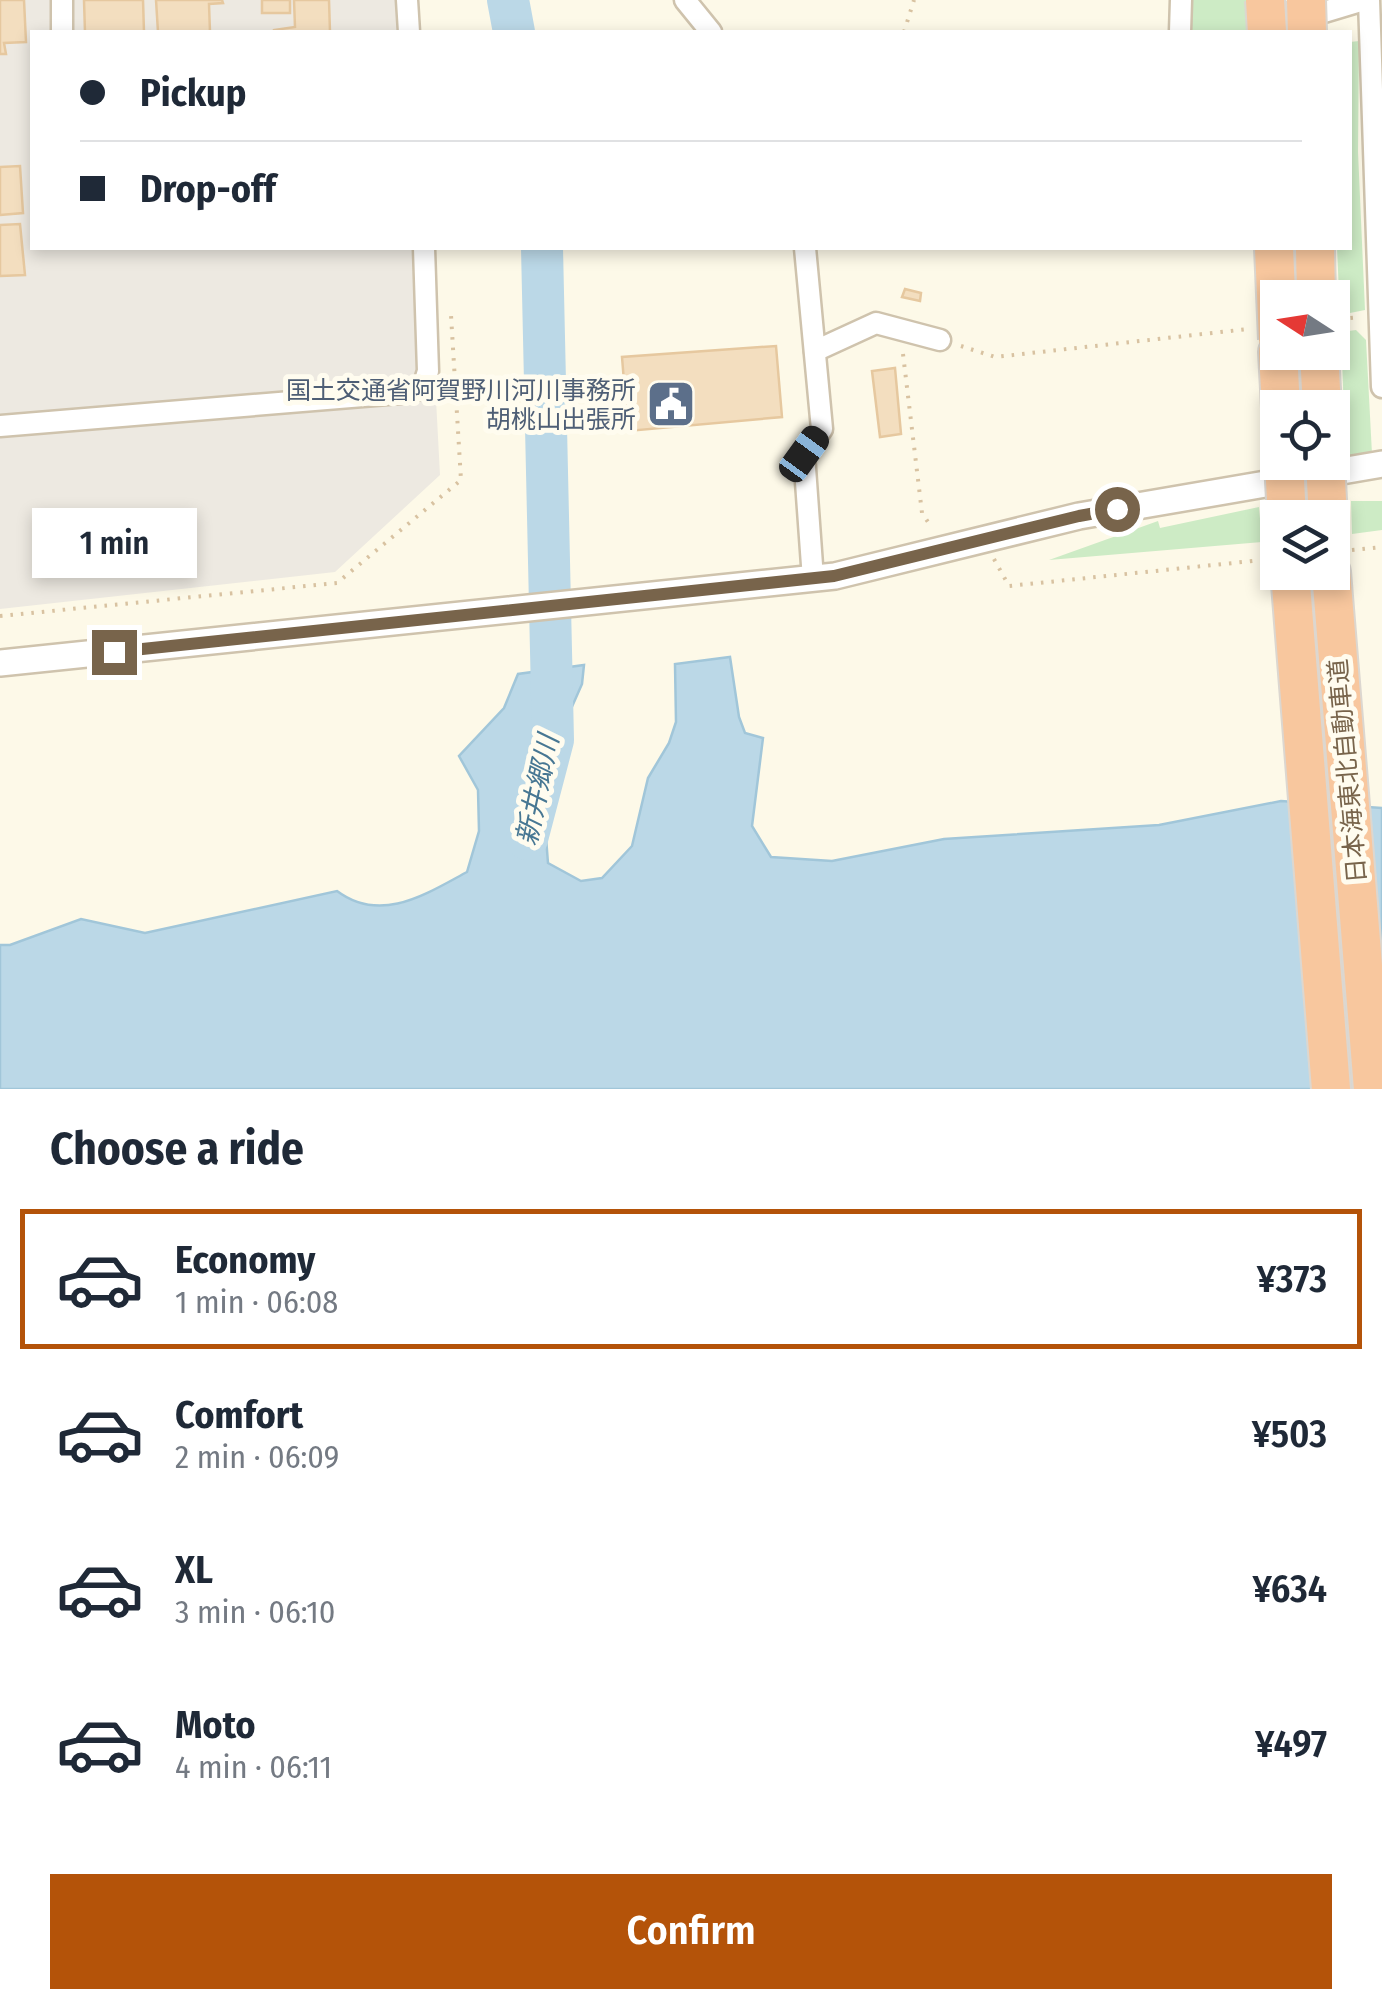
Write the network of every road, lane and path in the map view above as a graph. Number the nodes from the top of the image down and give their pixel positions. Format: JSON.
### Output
{"nodes":[{"id":1,"x":62,"y":0,"type":"edge"},
{"id":2,"x":408,"y":0,"type":"edge"},
{"id":3,"x":685,"y":0,"type":"edge"},
{"id":4,"x":914,"y":0,"type":"edge"},
{"id":5,"x":1180,"y":0,"type":"edge"},
{"id":6,"x":1266,"y":0,"type":"edge"},
{"id":7,"x":1306,"y":0,"type":"edge"},
{"id":8,"x":1366,"y":0,"type":"edge"},
{"id":9,"x":62,"y":30,"type":"edge"},
{"id":10,"x":410,"y":30,"type":"edge"},
{"id":11,"x":709,"y":30,"type":"edge"},
{"id":12,"x":905,"y":30,"type":"edge"},
{"id":13,"x":1180,"y":30,"type":"edge"},
{"id":14,"x":1264,"y":30,"type":"edge"},
{"id":15,"x":1266,"y":30,"type":"edge"},
{"id":16,"x":1308,"y":30,"type":"edge"},
{"id":17,"x":424,"y":250,"type":"edge"},
{"id":18,"x":805,"y":250,"type":"edge"},
{"id":19,"x":1274,"y":250,"type":"edge"},
{"id":20,"x":1314,"y":250,"type":"edge"},
{"id":21,"x":1273,"y":280,"type":"edge"},
{"id":22,"x":1315,"y":280,"type":"edge"},
{"id":23,"x":450,"y":306,"type":"dead end"},
{"id":24,"x":940,"y":340,"type":"joint"},
{"id":25,"x":1260,"y":341,"type":"edge"},
{"id":26,"x":902,"y":345,"type":"dead end"},
{"id":27,"x":815,"y":351,"type":"junction"},
{"id":28,"x":1382,"y":386,"type":"edge"},
{"id":29,"x":0,"y":426,"type":"edge"},
{"id":30,"x":1382,"y":464,"type":"edge"},
{"id":31,"x":931,"y":526,"type":"dead end"},
{"id":32,"x":1382,"y":547,"type":"edge"},
{"id":33,"x":993,"y":558,"type":"dead end"},
{"id":34,"x":1350,"y":558,"type":"edge"},
{"id":35,"x":1260,"y":560,"type":"edge"},
{"id":36,"x":813,"y":578,"type":"junction"},
{"id":37,"x":1291,"y":590,"type":"edge"},
{"id":38,"x":1342,"y":590,"type":"edge"},
{"id":39,"x":0,"y":616,"type":"edge"},
{"id":40,"x":0,"y":663,"type":"edge"},
{"id":41,"x":1331,"y":1089,"type":"edge"},
{"id":42,"x":1373,"y":1089,"type":"edge"}],
"edges":[{"from":1,"to":9,"type":"street"},
{"from":2,"to":10,"type":"street"},
{"from":3,"to":11,"type":"street"},
{"from":4,"to":12,"type":"path"},
{"from":5,"to":13,"type":"street"},
{"from":6,"to":15,"type":"highway","bridge":true},
{"from":7,"to":16,"type":"highway","bridge":true},
{"from":8,"to":14,"type":"street"},
{"from":8,"to":28,"type":"street"},
{"from":17,"to":29,"type":"street"},
{"from":18,"to":27,"type":"street"},
{"from":19,"to":21,"type":"highway","bridge":true},
{"from":20,"to":22,"type":"highway"},
{"from":23,"to":39,"type":"path"},
{"from":24,"to":25,"type":"path"},
{"from":24,"to":27,"type":"street"},
{"from":26,"to":31,"type":"path"},
{"from":27,"to":36,"type":"street"},
{"from":30,"to":36,"type":"street"},
{"from":32,"to":34,"type":"path"},
{"from":33,"to":35,"type":"path"},
{"from":36,"to":40,"type":"street"},
{"from":37,"to":41,"type":"highway","name":"日本海東北自動車道"},
{"from":38,"to":42,"type":"highway","name":"日本海東北自動車道"}]}
